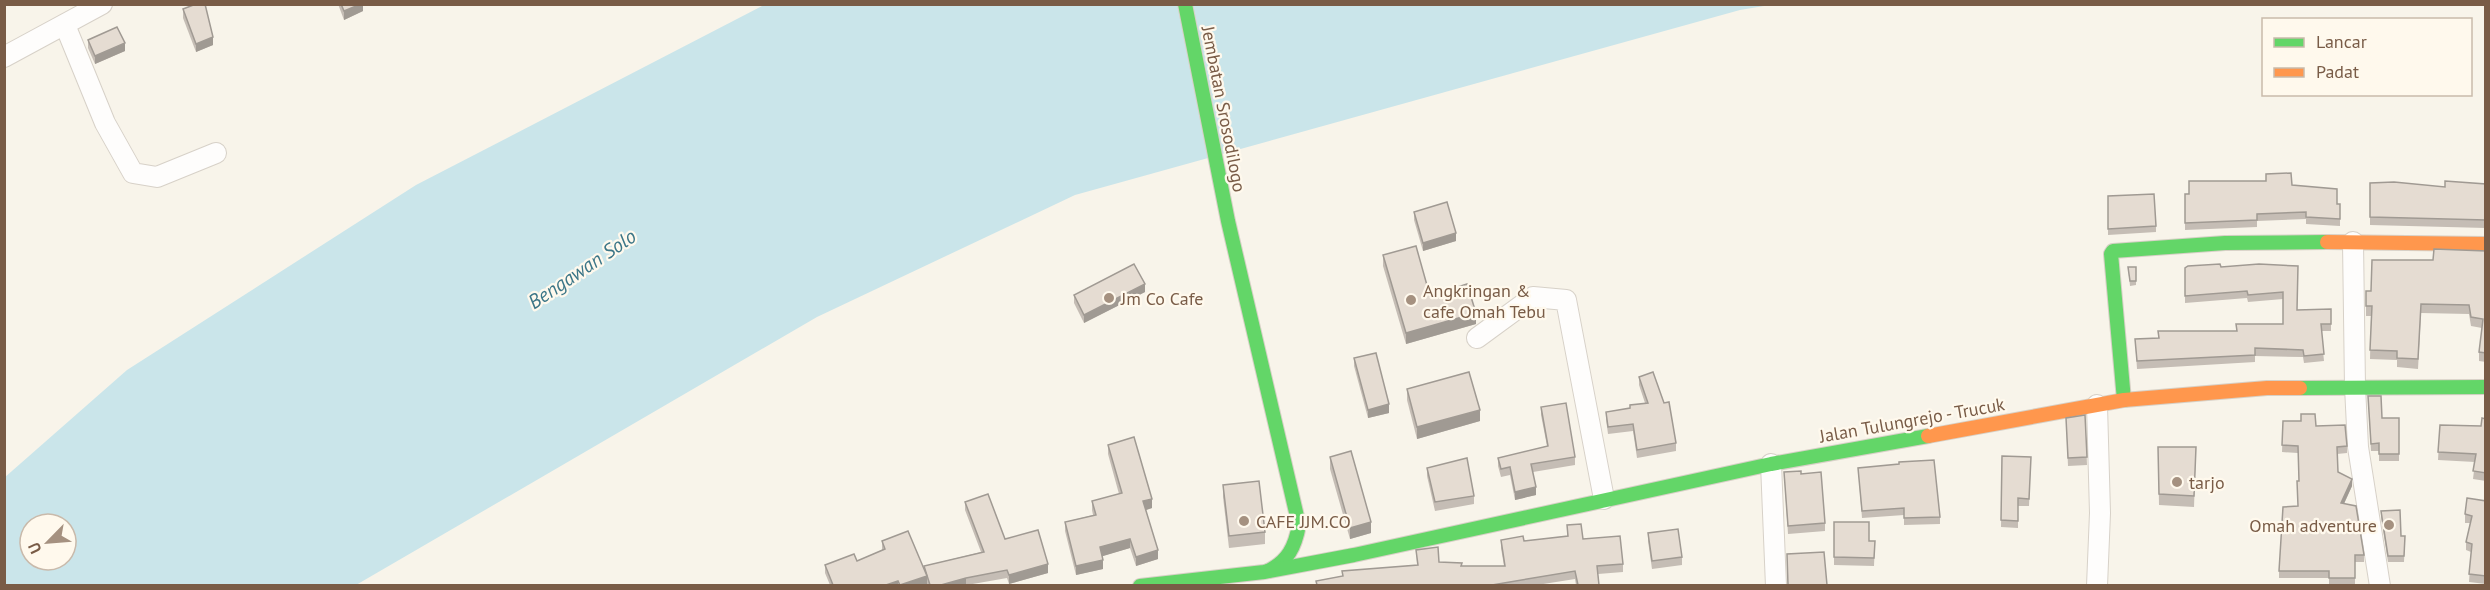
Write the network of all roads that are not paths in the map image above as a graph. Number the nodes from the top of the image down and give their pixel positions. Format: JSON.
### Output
{"nodes":[{"id":1,"x":102,"y":4,"type":"edge"},
{"id":2,"x":1185,"y":4,"type":"edge"},
{"id":3,"x":65,"y":25,"type":"junction"},
{"id":4,"x":4,"y":57,"type":"edge"},
{"id":5,"x":216,"y":153,"type":"dead end"},
{"id":6,"x":2353,"y":242,"type":"junction"},
{"id":7,"x":2486,"y":244,"type":"edge"},
{"id":8,"x":1477,"y":338,"type":"dead end"},
{"id":9,"x":2355,"y":387,"type":"junction"},
{"id":10,"x":2486,"y":387,"type":"edge"},
{"id":11,"x":2124,"y":400,"type":"junction"},
{"id":12,"x":2097,"y":405,"type":"junction"},
{"id":13,"x":1772,"y":464,"type":"junction"},
{"id":14,"x":1604,"y":500,"type":"junction"},
{"id":15,"x":1299,"y":525,"type":"junction"},
{"id":16,"x":1354,"y":555,"type":"junction"},
{"id":17,"x":1264,"y":572,"type":"junction"},
{"id":18,"x":1140,"y":585,"type":"edge"},
{"id":19,"x":1776,"y":585,"type":"edge"},
{"id":20,"x":2097,"y":585,"type":"edge"},
{"id":21,"x":2380,"y":585,"type":"edge"}],
"edges":[{"from":1,"to":3,"type":"street"},
{"from":2,"to":15,"type":"street","name":"Jembatan Srosodilogo"},
{"from":3,"to":4,"type":"street"},
{"from":3,"to":5,"type":"street"},
{"from":6,"to":7,"type":"street"},
{"from":6,"to":9,"type":"street"},
{"from":6,"to":11,"type":"street"},
{"from":8,"to":14,"type":"street"},
{"from":9,"to":10,"type":"street","name":"Jalan Tulungrejo - Trucuk"},
{"from":9,"to":11,"type":"street","name":"Jalan Tulungrejo - Trucuk"},
{"from":9,"to":21,"type":"street"},
{"from":11,"to":12,"type":"street","name":"Jalan Tulungrejo - Trucuk"},
{"from":12,"to":13,"type":"street","name":"Jalan Tulungrejo - Trucuk"},
{"from":12,"to":20,"type":"street"},
{"from":13,"to":14,"type":"street","name":"Jalan Tulungrejo - Trucuk"},
{"from":13,"to":19,"type":"street"},
{"from":14,"to":16,"type":"street","name":"Jalan Tulungrejo - Trucuk"},
{"from":15,"to":16,"type":"street"},
{"from":15,"to":17,"type":"street"},
{"from":16,"to":17,"type":"street","name":"Jalan Tulungrejo - Trucuk"},
{"from":17,"to":18,"type":"street","name":"Jalan Tulungrejo - Trucuk"}]}
